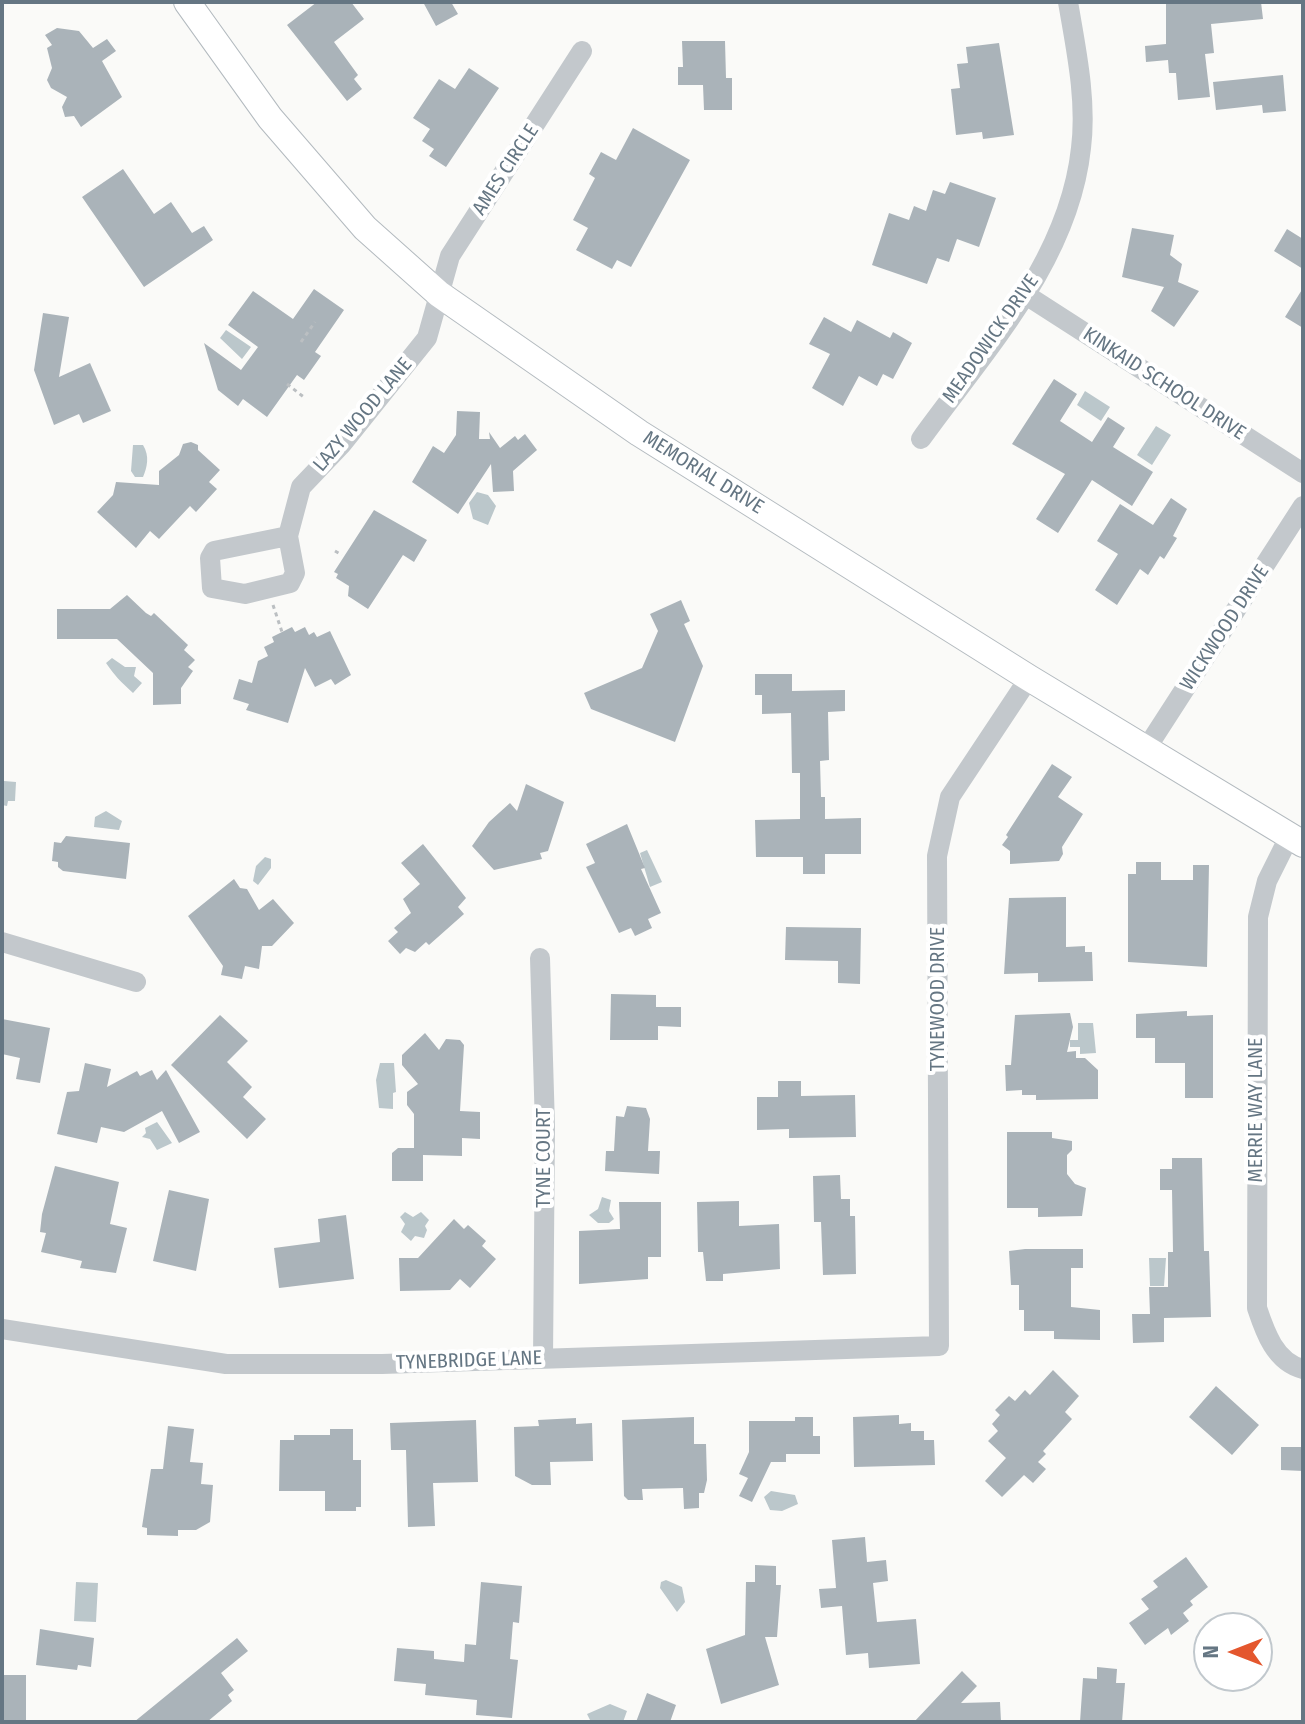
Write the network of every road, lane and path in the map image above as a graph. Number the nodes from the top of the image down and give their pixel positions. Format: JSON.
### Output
{"nodes":[{"id":1,"x":1068,"y":2,"type":"edge"},
{"id":2,"x":197,"y":6,"type":"edge"},
{"id":3,"x":582,"y":51,"type":"dead end"},
{"id":4,"x":439,"y":294,"type":"junction"},
{"id":5,"x":1026,"y":295,"type":"junction"},
{"id":6,"x":315,"y":322,"type":"dead end"},
{"id":7,"x":301,"y":342,"type":"dead end"},
{"id":8,"x":287,"y":384,"type":"dead end"},
{"id":9,"x":305,"y":398,"type":"dead end"},
{"id":10,"x":921,"y":439,"type":"dead end"},
{"id":11,"x":1303,"y":473,"type":"edge"},
{"id":12,"x":1303,"y":506,"type":"edge"},
{"id":13,"x":288,"y":536,"type":"junction"},
{"id":14,"x":335,"y":551,"type":"dead end"},
{"id":15,"x":342,"y":555,"type":"dead end"},
{"id":16,"x":272,"y":589,"type":"junction"},
{"id":17,"x":282,"y":632,"type":"dead end"},
{"id":18,"x":1029,"y":678,"type":"junction"},
{"id":19,"x":1146,"y":749,"type":"junction"},
{"id":20,"x":1296,"y":841,"type":"edge"},
{"id":21,"x":2,"y":942,"type":"edge"},
{"id":22,"x":540,"y":958,"type":"dead end"},
{"id":23,"x":136,"y":982,"type":"dead end"},
{"id":24,"x":2,"y":1329,"type":"edge"},
{"id":25,"x":939,"y":1346,"type":"joint"},
{"id":26,"x":543,"y":1358,"type":"junction"},
{"id":27,"x":1303,"y":1369,"type":"edge"}],
"edges":[{"from":1,"to":5,"type":"street","name":"MEADOWICK DRIVE"},
{"from":2,"to":4,"type":"street","name":"MEMORIAL DRIVE"},
{"from":3,"to":4,"type":"street","name":"AMES CIRCLE"},
{"from":4,"to":13,"type":"street","name":"LAZY WOOD LANE"},
{"from":4,"to":18,"type":"street","name":"MEMORIAL DRIVE"},
{"from":5,"to":10,"type":"street","name":"MEADOWICK DRIVE"},
{"from":5,"to":11,"type":"street","name":"KINKAID SCHOOL DRIVE"},
{"from":6,"to":7,"type":"path"},
{"from":8,"to":9,"type":"path"},
{"from":12,"to":19,"type":"street","name":"WICKWOOD DRIVE"},
{"from":13,"to":16,"type":"street","name":"LAZY WOOD LANE"},
{"from":13,"to":16,"type":"street"},
{"from":14,"to":15,"type":"path"},
{"from":16,"to":17,"type":"path"},
{"from":18,"to":19,"type":"street","name":"MEMORIAL DRIVE"},
{"from":18,"to":25,"type":"street","name":"TYNEWOOD DRIVE"},
{"from":19,"to":20,"type":"street","name":"MEMORIAL DRIVE"},
{"from":20,"to":27,"type":"street","name":"MERRIE WAY LANE"},
{"from":21,"to":23,"type":"street"},
{"from":22,"to":26,"type":"street","name":"TYNE COURT"},
{"from":24,"to":26,"type":"street","name":"TYNEBRIDGE LANE"},
{"from":25,"to":26,"type":"street","name":"TYNEBRIDGE LANE"}]}
